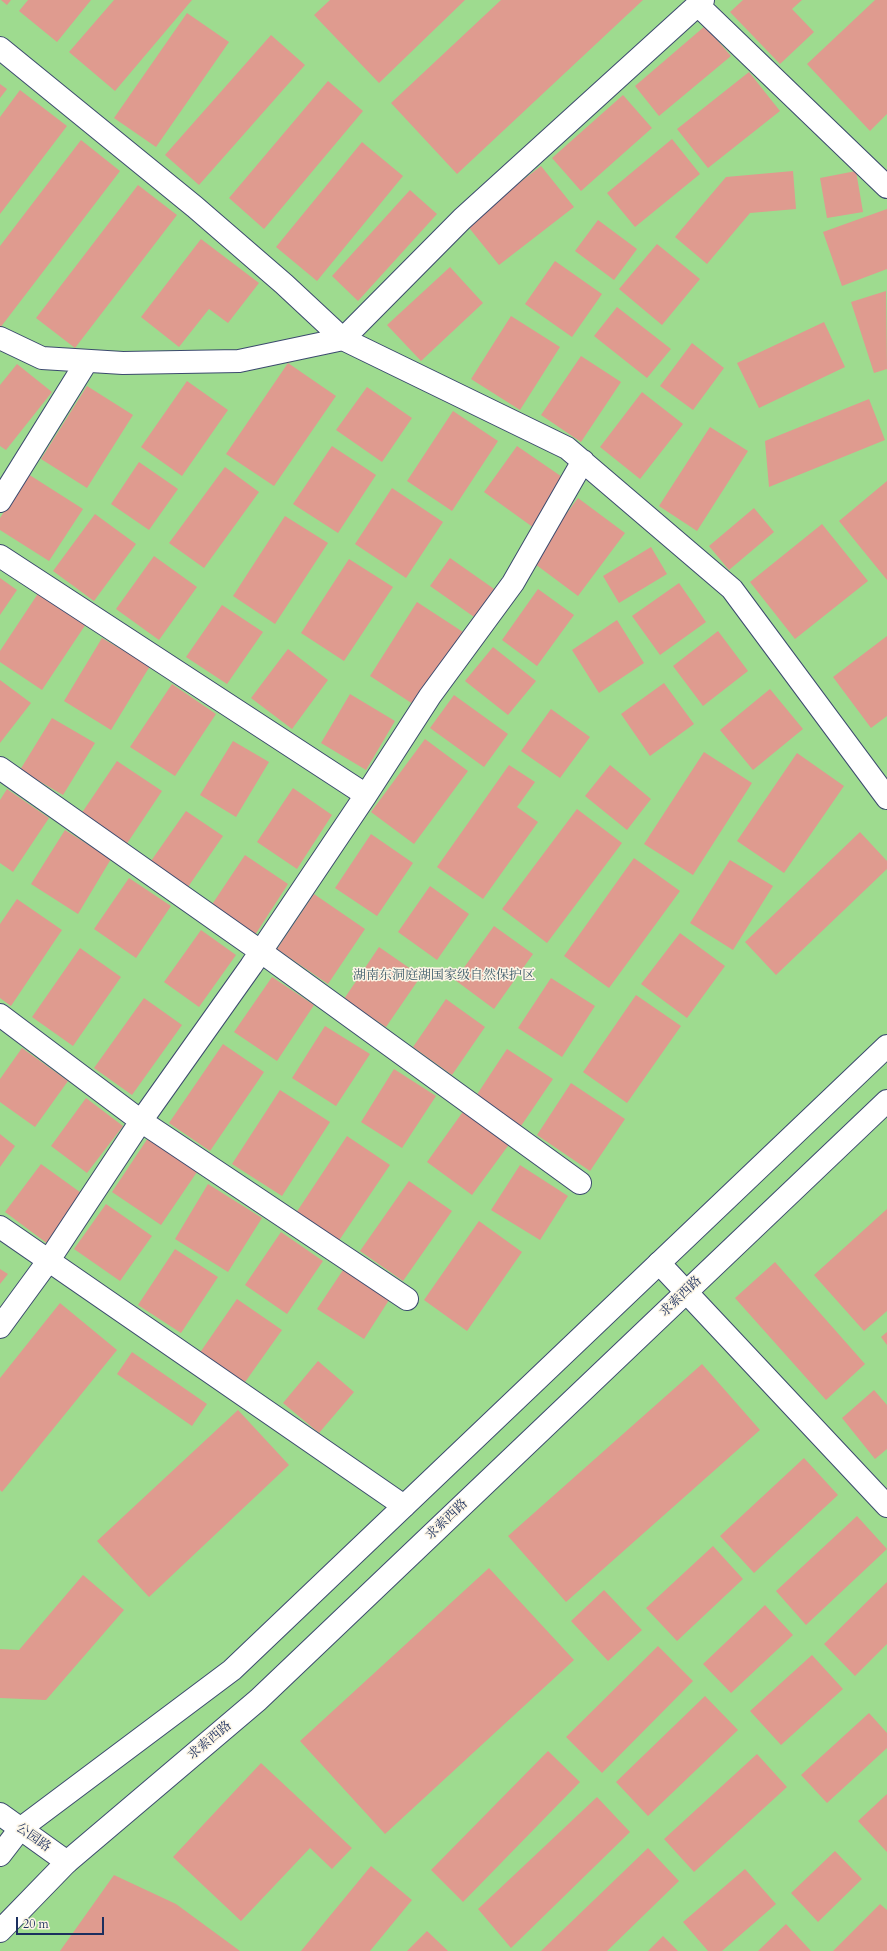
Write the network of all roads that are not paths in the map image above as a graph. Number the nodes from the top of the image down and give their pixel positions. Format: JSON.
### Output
{"nodes":[{"id":1,"x":701,"y":3,"type":"edge"},
{"id":2,"x":0,"y":48,"type":"edge"},
{"id":3,"x":887,"y":187,"type":"edge"},
{"id":4,"x":0,"y":338,"type":"edge"},
{"id":5,"x":342,"y":339,"type":"junction"},
{"id":6,"x":87,"y":361,"type":"junction"},
{"id":7,"x":583,"y":461,"type":"junction"},
{"id":8,"x":0,"y":501,"type":"edge"},
{"id":9,"x":0,"y":556,"type":"edge"},
{"id":10,"x":0,"y":768,"type":"edge"},
{"id":11,"x":366,"y":795,"type":"junction"},
{"id":12,"x":887,"y":798,"type":"edge"},
{"id":13,"x":260,"y":951,"type":"junction"},
{"id":14,"x":0,"y":1015,"type":"edge"},
{"id":15,"x":887,"y":1046,"type":"edge"},
{"id":16,"x":887,"y":1101,"type":"edge"},
{"id":17,"x":141,"y":1121,"type":"junction"},
{"id":18,"x":580,"y":1183,"type":"dead end"},
{"id":19,"x":0,"y":1227,"type":"edge"},
{"id":20,"x":48,"y":1260,"type":"junction"},
{"id":21,"x":659,"y":1263,"type":"junction"},
{"id":22,"x":687,"y":1292,"type":"junction"},
{"id":23,"x":407,"y":1299,"type":"dead end"},
{"id":24,"x":0,"y":1327,"type":"edge"},
{"id":25,"x":404,"y":1506,"type":"junction"},
{"id":26,"x":887,"y":1506,"type":"edge"},
{"id":27,"x":0,"y":1814,"type":"edge"},
{"id":28,"x":20,"y":1829,"type":"junction"},
{"id":29,"x":0,"y":1855,"type":"edge"},
{"id":30,"x":67,"y":1862,"type":"junction"},
{"id":31,"x":0,"y":1931,"type":"edge"}],
"edges":[{"from":1,"to":3,"type":"street"},
{"from":1,"to":5,"type":"street"},
{"from":2,"to":5,"type":"street"},
{"from":4,"to":6,"type":"street"},
{"from":5,"to":6,"type":"street"},
{"from":5,"to":7,"type":"street"},
{"from":6,"to":8,"type":"street"},
{"from":7,"to":11,"type":"street"},
{"from":7,"to":12,"type":"street"},
{"from":9,"to":11,"type":"street"},
{"from":10,"to":13,"type":"street"},
{"from":11,"to":13,"type":"street"},
{"from":13,"to":17,"type":"street"},
{"from":13,"to":18,"type":"street"},
{"from":14,"to":17,"type":"street"},
{"from":15,"to":21,"type":"street"},
{"from":16,"to":22,"type":"street","name":"求索西路"},
{"from":17,"to":20,"type":"street"},
{"from":17,"to":23,"type":"street"},
{"from":19,"to":20,"type":"street"},
{"from":20,"to":24,"type":"street"},
{"from":20,"to":25,"type":"street"},
{"from":21,"to":22,"type":"street"},
{"from":21,"to":25,"type":"street"},
{"from":22,"to":26,"type":"street"},
{"from":22,"to":30,"type":"street","name":"求索西路"},
{"from":25,"to":28,"type":"street"},
{"from":27,"to":28,"type":"street","name":"公园路"},
{"from":28,"to":29,"type":"street"},
{"from":28,"to":30,"type":"street","name":"公园路"},
{"from":30,"to":31,"type":"street","name":"求索西路"}]}
